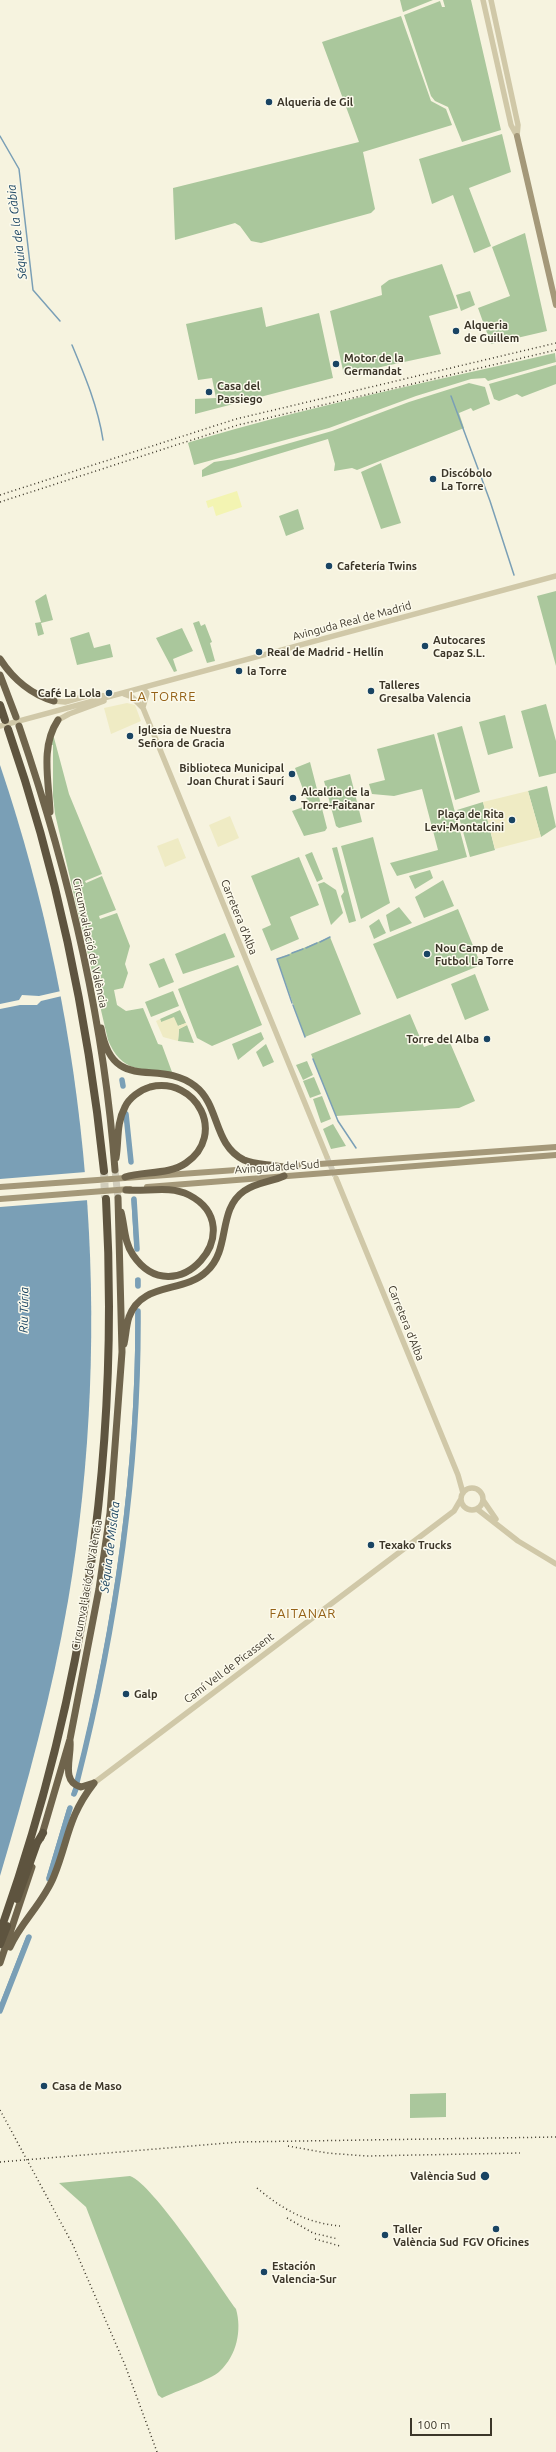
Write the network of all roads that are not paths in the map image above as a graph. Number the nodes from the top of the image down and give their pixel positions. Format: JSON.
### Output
{"nodes":[{"id":1,"x":484,"y":1,"type":"edge"},
{"id":2,"x":491,"y":3,"type":"edge"},
{"id":3,"x":518,"y":136,"type":"junction"},
{"id":4,"x":556,"y":306,"type":"edge"},
{"id":5,"x":556,"y":576,"type":"edge"},
{"id":6,"x":0,"y":659,"type":"edge"},
{"id":7,"x":0,"y":676,"type":"edge"},
{"id":8,"x":152,"y":685,"type":"junction"},
{"id":9,"x":142,"y":688,"type":"junction"},
{"id":10,"x":122,"y":694,"type":"junction"},
{"id":11,"x":114,"y":696,"type":"junction"},
{"id":12,"x":145,"y":698,"type":"junction"},
{"id":13,"x":135,"y":700,"type":"junction"},
{"id":14,"x":54,"y":701,"type":"joint"},
{"id":15,"x":0,"y":705,"type":"edge"},
{"id":16,"x":143,"y":708,"type":"junction"},
{"id":17,"x":16,"y":717,"type":"dead end"},
{"id":18,"x":58,"y":720,"type":"joint"},
{"id":19,"x":3,"y":723,"type":"edge"},
{"id":20,"x":19,"y":726,"type":"dead end"},
{"id":21,"x":8,"y":729,"type":"dead end"},
{"id":22,"x":50,"y":822,"type":"junction"},
{"id":23,"x":94,"y":1013,"type":"junction"},
{"id":24,"x":556,"y":1146,"type":"edge"},
{"id":25,"x":556,"y":1155,"type":"edge"},
{"id":26,"x":327,"y":1157,"type":"tunnel mouth"},
{"id":27,"x":115,"y":1162,"type":"junction"},
{"id":28,"x":282,"y":1167,"type":"junction"},
{"id":29,"x":115,"y":1170,"type":"tunnel mouth"},
{"id":30,"x":104,"y":1171,"type":"tunnel mouth"},
{"id":31,"x":137,"y":1176,"type":"junction"},
{"id":32,"x":284,"y":1176,"type":"junction"},
{"id":33,"x":124,"y":1177,"type":"joint"},
{"id":34,"x":336,"y":1178,"type":"tunnel mouth"},
{"id":35,"x":0,"y":1187,"type":"edge"},
{"id":36,"x":138,"y":1189,"type":"junction"},
{"id":37,"x":126,"y":1190,"type":"joint"},
{"id":38,"x":0,"y":1199,"type":"edge"},
{"id":39,"x":106,"y":1199,"type":"tunnel mouth"},
{"id":40,"x":122,"y":1352,"type":"junction"},
{"id":41,"x":458,"y":1475,"type":"junction"},
{"id":42,"x":468,"y":1489,"type":"junction"},
{"id":43,"x":462,"y":1496,"type":"junction"},
{"id":44,"x":483,"y":1500,"type":"junction"},
{"id":45,"x":469,"y":1509,"type":"junction"},
{"id":46,"x":477,"y":1509,"type":"junction"},
{"id":47,"x":454,"y":1511,"type":"junction"},
{"id":48,"x":507,"y":1532,"type":"junction"},
{"id":49,"x":556,"y":1564,"type":"edge"},
{"id":50,"x":70,"y":1739,"type":"junction"},
{"id":51,"x":94,"y":1783,"type":"junction"},
{"id":52,"x":43,"y":1833,"type":"junction"},
{"id":53,"x":0,"y":1932,"type":"edge"},
{"id":54,"x":0,"y":1944,"type":"edge"},
{"id":55,"x":1,"y":1961,"type":"edge"}],
"edges":[{"from":1,"to":2,"type":"street"},
{"from":1,"to":3,"type":"street"},
{"from":2,"to":3,"type":"street"},
{"from":3,"to":4,"type":"main road"},
{"from":5,"to":8,"type":"street","name":"Avinguda Real de Madrid"},
{"from":6,"to":14,"type":"highway"},
{"from":7,"to":17,"type":"highway"},
{"from":8,"to":9,"type":"street","name":"Avinguda Real de Madrid"},
{"from":8,"to":12,"type":"street"},
{"from":9,"to":10,"type":"street","name":"Avinguda Real de Madrid"},
{"from":9,"to":12,"type":"street"},
{"from":10,"to":11,"type":"street","name":"Avinguda Real de Madrid"},
{"from":10,"to":13,"type":"street","name":"Carretera d'Alba"},
{"from":11,"to":14,"type":"street"},
{"from":11,"to":18,"type":"street"},
{"from":11,"to":19,"type":"street","name":"Avinguda Real de Madrid"},
{"from":12,"to":13,"type":"street"},
{"from":12,"to":16,"type":"street"},
{"from":13,"to":16,"type":"street","name":"Carretera d'Alba"},
{"from":15,"to":19,"type":"highway"},
{"from":16,"to":26,"type":"street","name":"Carretera d'Alba"},
{"from":18,"to":22,"type":"highway"},
{"from":20,"to":22,"type":"highway","name":"Circumval·lació de València"},
{"from":21,"to":30,"type":"highway","name":"Circumval·lació de València"},
{"from":22,"to":23,"type":"highway","name":"Circumval·lació de València"},
{"from":23,"to":27,"type":"highway","name":"Circumval·lació de València"},
{"from":23,"to":28,"type":"highway"},
{"from":24,"to":28,"type":"main road","name":"Avinguda del Sud"},
{"from":25,"to":32,"type":"main road","name":"Avinguda del Sud"},
{"from":27,"to":29,"type":"highway","name":"Circumval·lació de València"},
{"from":27,"to":31,"type":"highway"},
{"from":28,"to":31,"type":"main road","name":"Avinguda del Sud"},
{"from":31,"to":33,"type":"highway"},
{"from":32,"to":36,"type":"main road","name":"Avinguda del Sud"},
{"from":32,"to":40,"type":"highway"},
{"from":33,"to":35,"type":"main road"},
{"from":34,"to":41,"type":"street","name":"Carretera d'Alba"},
{"from":36,"to":37,"type":"highway"},
{"from":36,"to":40,"type":"highway","name":"Circumval·lació de València"},
{"from":37,"to":38,"type":"main road"},
{"from":39,"to":53,"type":"highway","name":"Circumval·lació de València"},
{"from":40,"to":50,"type":"highway","name":"Circumval·lació de València"},
{"from":41,"to":42,"type":"street","name":"Carretera d'Alba"},
{"from":41,"to":43,"type":"street","name":"Carretera d'Alba"},
{"from":42,"to":43,"type":"street"},
{"from":42,"to":44,"type":"street"},
{"from":43,"to":45,"type":"street"},
{"from":43,"to":47,"type":"street","name":"Camí Vell de Picassent"},
{"from":44,"to":46,"type":"street"},
{"from":44,"to":48,"type":"street"},
{"from":45,"to":46,"type":"street"},
{"from":45,"to":47,"type":"street","name":"Camí Vell de Picassent"},
{"from":46,"to":48,"type":"street"},
{"from":47,"to":51,"type":"street","name":"Camí Vell de Picassent"},
{"from":48,"to":49,"type":"street"},
{"from":50,"to":51,"type":"highway"},
{"from":50,"to":52,"type":"highway","name":"Circumval·lació de València"},
{"from":51,"to":55,"type":"highway"},
{"from":52,"to":54,"type":"highway"},
{"from":52,"to":55,"type":"highway","name":"Circumval·lació de València"}]}
